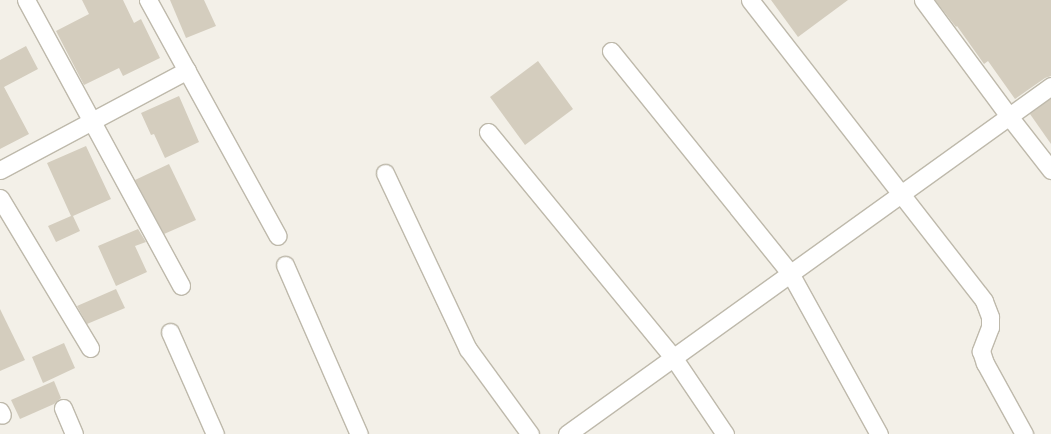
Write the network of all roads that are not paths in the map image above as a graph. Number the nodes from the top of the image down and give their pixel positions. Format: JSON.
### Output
{"nodes":[{"id":1,"x":26,"y":0,"type":"edge"},
{"id":2,"x":148,"y":0,"type":"edge"},
{"id":3,"x":750,"y":0,"type":"edge"},
{"id":4,"x":923,"y":0,"type":"edge"},
{"id":5,"x":611,"y":51,"type":"dead end"},
{"id":6,"x":187,"y":70,"type":"junction"},
{"id":7,"x":1051,"y":86,"type":"edge"},
{"id":8,"x":1008,"y":115,"type":"junction"},
{"id":9,"x":92,"y":121,"type":"junction"},
{"id":10,"x":488,"y":132,"type":"dead end"},
{"id":11,"x":0,"y":170,"type":"edge"},
{"id":12,"x":1051,"y":170,"type":"edge"},
{"id":13,"x":385,"y":174,"type":"dead end"},
{"id":14,"x":900,"y":193,"type":"junction"},
{"id":15,"x":0,"y":198,"type":"edge"},
{"id":16,"x":278,"y":236,"type":"dead end"},
{"id":17,"x":285,"y":265,"type":"dead end"},
{"id":18,"x":790,"y":273,"type":"junction"},
{"id":19,"x":181,"y":286,"type":"dead end"},
{"id":20,"x":170,"y":332,"type":"dead end"},
{"id":21,"x":90,"y":348,"type":"dead end"},
{"id":22,"x":673,"y":357,"type":"junction"},
{"id":23,"x":63,"y":408,"type":"dead end"},
{"id":24,"x":74,"y":434,"type":"edge"},
{"id":25,"x":215,"y":434,"type":"edge"},
{"id":26,"x":359,"y":434,"type":"edge"},
{"id":27,"x":530,"y":434,"type":"edge"},
{"id":28,"x":567,"y":434,"type":"edge"},
{"id":29,"x":725,"y":434,"type":"edge"},
{"id":30,"x":879,"y":434,"type":"edge"},
{"id":31,"x":1024,"y":434,"type":"edge"}],
"edges":[{"from":1,"to":9,"type":"street"},
{"from":2,"to":6,"type":"street"},
{"from":3,"to":14,"type":"street"},
{"from":4,"to":8,"type":"street"},
{"from":5,"to":18,"type":"street"},
{"from":6,"to":9,"type":"street"},
{"from":6,"to":16,"type":"street"},
{"from":7,"to":8,"type":"street"},
{"from":8,"to":12,"type":"street"},
{"from":8,"to":14,"type":"street"},
{"from":9,"to":11,"type":"street"},
{"from":9,"to":19,"type":"street"},
{"from":10,"to":22,"type":"street"},
{"from":13,"to":27,"type":"street"},
{"from":14,"to":18,"type":"street"},
{"from":14,"to":31,"type":"street"},
{"from":15,"to":21,"type":"street"},
{"from":17,"to":26,"type":"street"},
{"from":18,"to":22,"type":"street"},
{"from":18,"to":30,"type":"street"},
{"from":20,"to":25,"type":"street"},
{"from":22,"to":28,"type":"street"},
{"from":22,"to":29,"type":"street"},
{"from":23,"to":24,"type":"street"}]}
